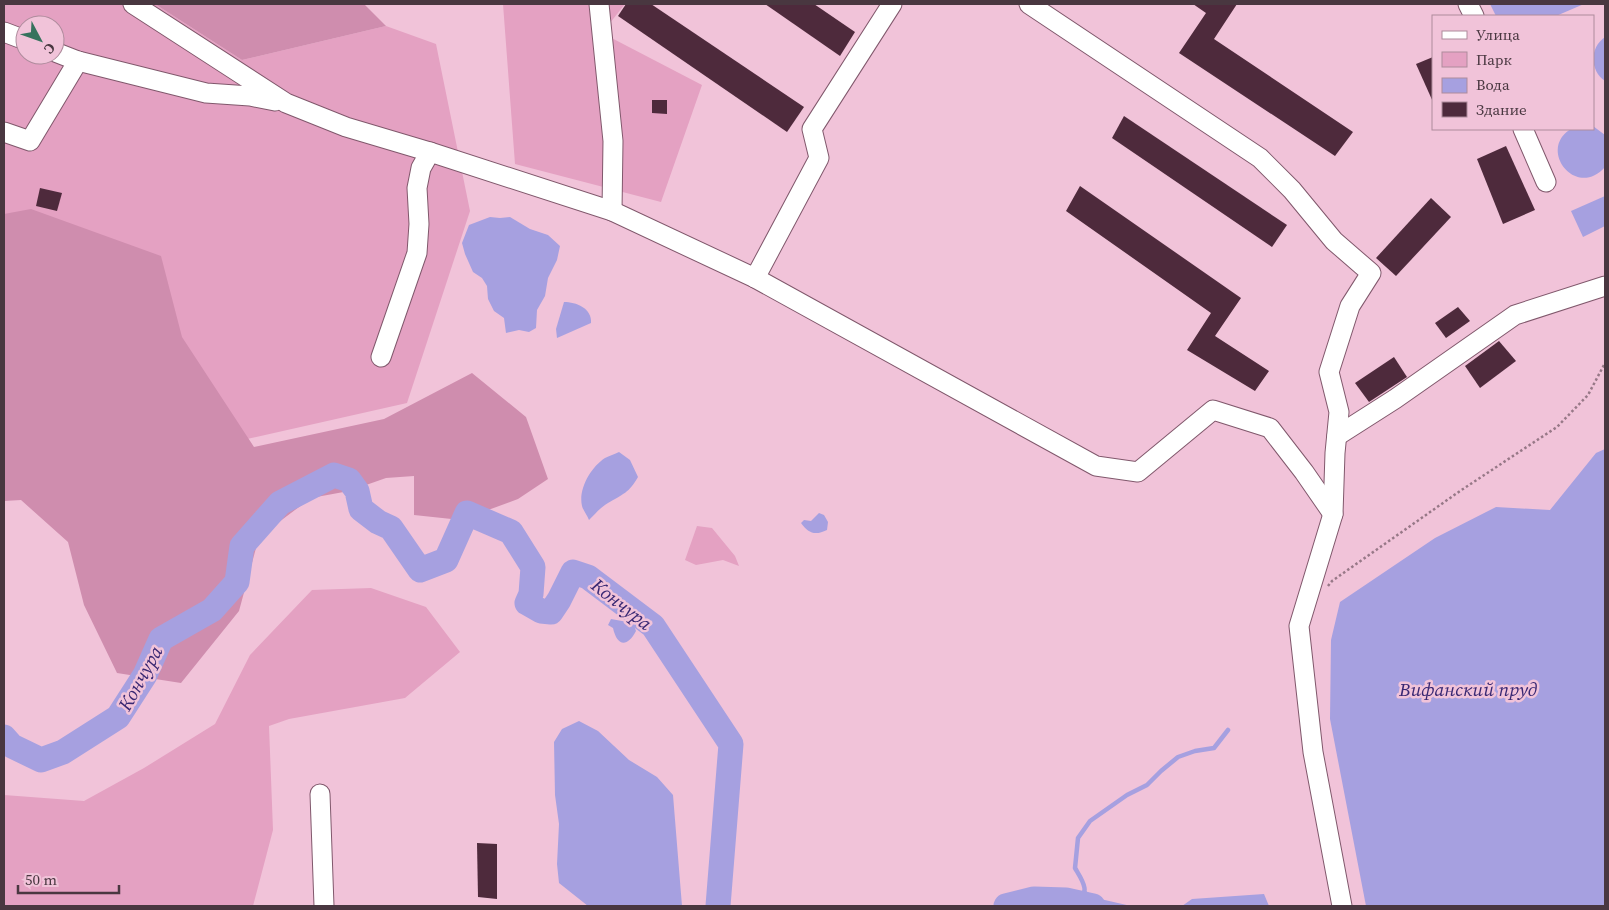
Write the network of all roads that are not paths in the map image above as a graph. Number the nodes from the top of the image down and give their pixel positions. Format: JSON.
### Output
{"nodes":[{"id":1,"x":133,"y":4,"type":"edge"},
{"id":2,"x":599,"y":4,"type":"edge"},
{"id":3,"x":892,"y":4,"type":"edge"},
{"id":4,"x":1029,"y":4,"type":"edge"},
{"id":5,"x":65,"y":56,"type":"edge"},
{"id":6,"x":78,"y":61,"type":"junction"},
{"id":7,"x":286,"y":103,"type":"junction"},
{"id":8,"x":1522,"y":130,"type":"edge"},
{"id":9,"x":4,"y":132,"type":"edge"},
{"id":10,"x":430,"y":152,"type":"junction"},
{"id":11,"x":1546,"y":182,"type":"dead end"},
{"id":12,"x":612,"y":211,"type":"junction"},
{"id":13,"x":755,"y":278,"type":"junction"},
{"id":14,"x":1605,"y":286,"type":"edge"},
{"id":15,"x":381,"y":357,"type":"dead end"},
{"id":16,"x":1337,"y":436,"type":"junction"},
{"id":17,"x":1333,"y":514,"type":"junction"},
{"id":18,"x":320,"y":794,"type":"dead end"},
{"id":19,"x":1341,"y":898,"type":"edge"},
{"id":20,"x":324,"y":906,"type":"edge"}],
"edges":[{"from":1,"to":7,"type":"street"},
{"from":2,"to":12,"type":"street"},
{"from":3,"to":13,"type":"street"},
{"from":4,"to":16,"type":"street"},
{"from":5,"to":6,"type":"street"},
{"from":6,"to":7,"type":"street"},
{"from":6,"to":9,"type":"street"},
{"from":7,"to":10,"type":"street"},
{"from":8,"to":11,"type":"street"},
{"from":10,"to":12,"type":"street"},
{"from":10,"to":15,"type":"street"},
{"from":12,"to":13,"type":"street"},
{"from":13,"to":17,"type":"street"},
{"from":14,"to":16,"type":"street"},
{"from":16,"to":17,"type":"street"},
{"from":17,"to":19,"type":"street"},
{"from":18,"to":20,"type":"street"}]}
